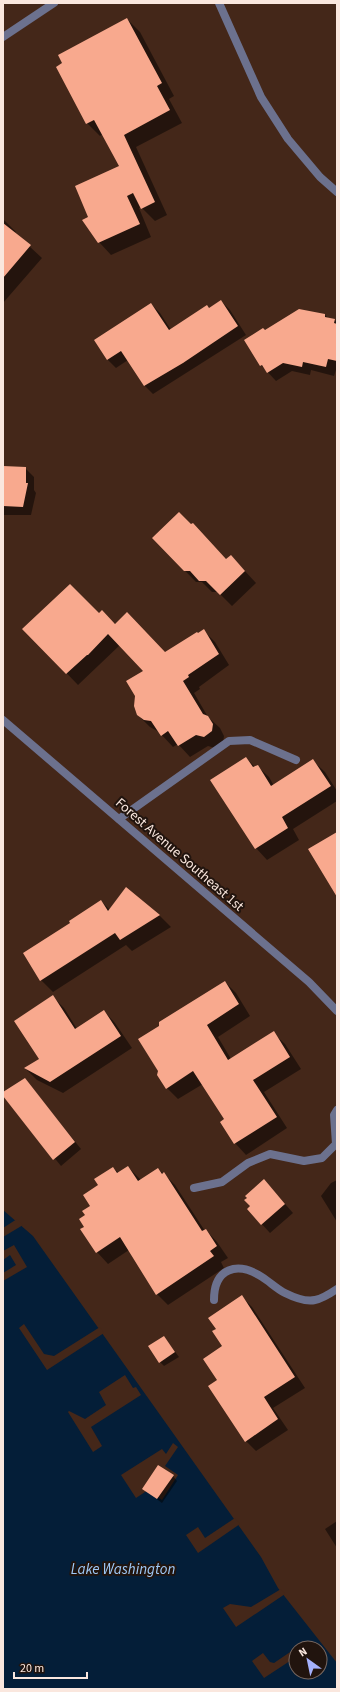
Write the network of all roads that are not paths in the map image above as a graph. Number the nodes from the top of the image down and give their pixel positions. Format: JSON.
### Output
{"nodes":[{"id":1,"x":54,"y":3,"type":"edge"},
{"id":2,"x":219,"y":3,"type":"edge"},
{"id":3,"x":3,"y":37,"type":"edge"},
{"id":4,"x":337,"y":192,"type":"edge"},
{"id":5,"x":3,"y":720,"type":"edge"},
{"id":6,"x":296,"y":760,"type":"dead end"},
{"id":7,"x":119,"y":819,"type":"junction"},
{"id":8,"x":337,"y":1011,"type":"edge"},
{"id":9,"x":337,"y":1110,"type":"edge"},
{"id":10,"x":194,"y":1188,"type":"dead end"},
{"id":11,"x":337,"y":1289,"type":"edge"},
{"id":12,"x":214,"y":1300,"type":"dead end"}],
"edges":[{"from":1,"to":3,"type":"street"},
{"from":2,"to":4,"type":"street"},
{"from":5,"to":7,"type":"street","name":"Forest Avenue Southeast 1st"},
{"from":6,"to":7,"type":"street"},
{"from":7,"to":8,"type":"street","name":"Forest Avenue Southeast 1st"},
{"from":9,"to":10,"type":"street"},
{"from":11,"to":12,"type":"street"}]}
